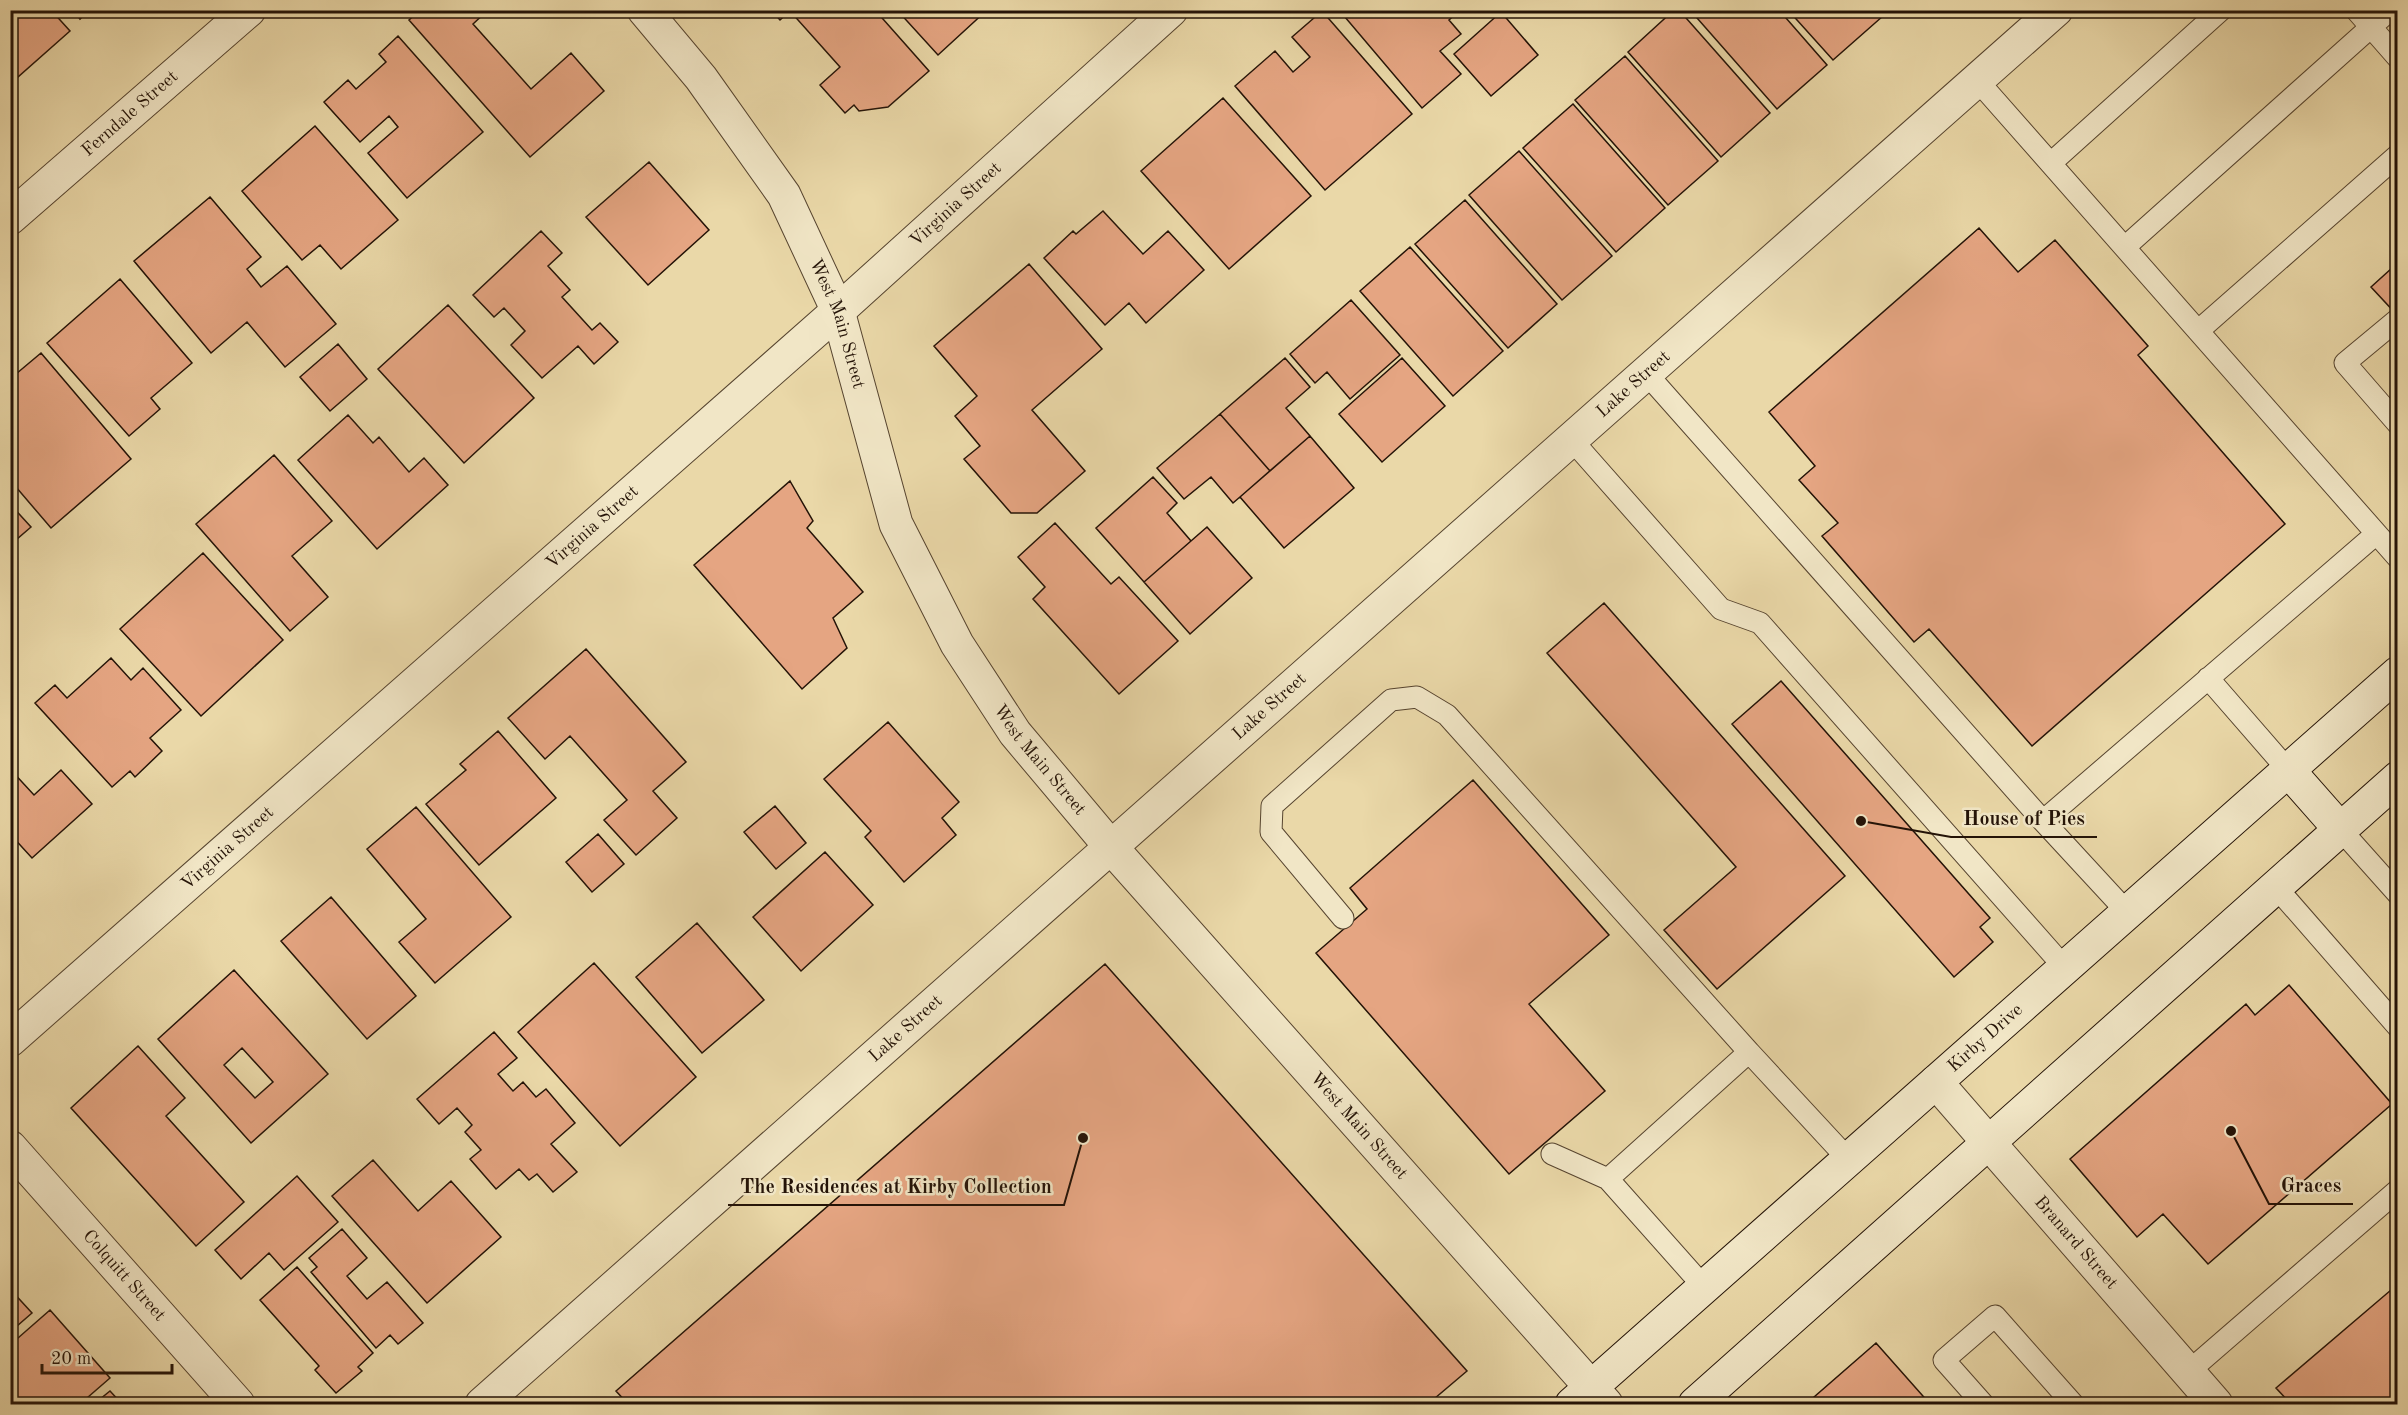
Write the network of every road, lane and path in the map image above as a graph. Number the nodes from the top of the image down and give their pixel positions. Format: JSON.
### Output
{"nodes":[{"id":1,"x":249,"y":10,"type":"edge"},
{"id":2,"x":644,"y":10,"type":"edge"},
{"id":3,"x":1171,"y":10,"type":"edge"},
{"id":4,"x":2056,"y":10,"type":"edge"},
{"id":5,"x":2222,"y":10,"type":"edge"},
{"id":6,"x":2356,"y":10,"type":"edge"},
{"id":7,"x":2390,"y":10,"type":"edge"},
{"id":8,"x":2371,"y":28,"type":"junction"},
{"id":9,"x":2397,"y":58,"type":"edge"},
{"id":10,"x":1977,"y":80,"type":"junction"},
{"id":11,"x":2397,"y":155,"type":"edge"},
{"id":12,"x":2051,"y":163,"type":"junction"},
{"id":13,"x":10,"y":218,"type":"edge"},
{"id":14,"x":2125,"y":247,"type":"junction"},
{"id":15,"x":838,"y":311,"type":"junction"},
{"id":16,"x":2397,"y":319,"type":"edge"},
{"id":17,"x":2198,"y":331,"type":"junction"},
{"id":18,"x":1646,"y":372,"type":"junction"},
{"id":19,"x":2397,"y":424,"type":"edge"},
{"id":20,"x":1571,"y":439,"type":"junction"},
{"id":21,"x":2376,"y":534,"type":"junction"},
{"id":22,"x":2397,"y":558,"type":"edge"},
{"id":23,"x":2397,"y":673,"type":"edge"},
{"id":24,"x":2208,"y":678,"type":"junction"},
{"id":25,"x":2288,"y":770,"type":"junction"},
{"id":26,"x":2397,"y":778,"type":"edge"},
{"id":27,"x":2043,"y":821,"type":"junction"},
{"id":28,"x":2340,"y":829,"type":"junction"},
{"id":29,"x":1110,"y":846,"type":"junction"},
{"id":30,"x":2275,"y":886,"type":"junction"},
{"id":31,"x":2397,"y":894,"type":"edge"},
{"id":32,"x":2127,"y":912,"type":"junction"},
{"id":33,"x":1343,"y":918,"type":"dead end"},
{"id":34,"x":2064,"y":968,"type":"junction"},
{"id":35,"x":2397,"y":1027,"type":"edge"},
{"id":36,"x":10,"y":1040,"type":"edge"},
{"id":37,"x":1749,"y":1052,"type":"junction"},
{"id":38,"x":1936,"y":1082,"type":"junction"},
{"id":39,"x":1988,"y":1143,"type":"junction"},
{"id":40,"x":10,"y":1147,"type":"edge"},
{"id":41,"x":1552,"y":1154,"type":"dead end"},
{"id":42,"x":1848,"y":1159,"type":"junction"},
{"id":43,"x":1608,"y":1179,"type":"junction"},
{"id":44,"x":2397,"y":1190,"type":"edge"},
{"id":45,"x":1704,"y":1287,"type":"junction"},
{"id":46,"x":2188,"y":1372,"type":"junction"},
{"id":47,"x":1590,"y":1399,"type":"edge"},
{"id":48,"x":238,"y":1404,"type":"edge"},
{"id":49,"x":482,"y":1404,"type":"edge"},
{"id":50,"x":1695,"y":1404,"type":"edge"},
{"id":51,"x":1983,"y":1404,"type":"edge"},
{"id":52,"x":2073,"y":1404,"type":"edge"},
{"id":53,"x":2216,"y":1404,"type":"edge"}],
"edges":[{"from":1,"to":13,"type":"street","name":"Ferndale Street"},
{"from":2,"to":15,"type":"street","name":"West Main Street"},
{"from":3,"to":15,"type":"street","name":"Virginia Street"},
{"from":4,"to":10,"type":"street","name":"Lake Street"},
{"from":5,"to":12,"type":"lane"},
{"from":6,"to":8,"type":"lane"},
{"from":7,"to":8,"type":"lane"},
{"from":8,"to":9,"type":"lane"},
{"from":8,"to":14,"type":"lane"},
{"from":10,"to":12,"type":"lane"},
{"from":10,"to":18,"type":"street","name":"Lake Street"},
{"from":11,"to":17,"type":"lane"},
{"from":12,"to":14,"type":"lane"},
{"from":14,"to":17,"type":"lane"},
{"from":15,"to":29,"type":"street","name":"West Main Street"},
{"from":15,"to":36,"type":"street","name":"Virginia Street"},
{"from":16,"to":19,"type":"lane"},
{"from":17,"to":21,"type":"lane"},
{"from":18,"to":20,"type":"street","name":"Lake Street"},
{"from":18,"to":27,"type":"lane"},
{"from":20,"to":29,"type":"street","name":"Lake Street"},
{"from":20,"to":34,"type":"lane"},
{"from":21,"to":22,"type":"lane"},
{"from":21,"to":24,"type":"lane"},
{"from":23,"to":25,"type":"street","name":"Kirby Drive"},
{"from":24,"to":25,"type":"lane"},
{"from":24,"to":27,"type":"lane"},
{"from":25,"to":28,"type":"street"},
{"from":25,"to":32,"type":"street","name":"Kirby Drive"},
{"from":26,"to":28,"type":"street"},
{"from":27,"to":32,"type":"lane"},
{"from":28,"to":30,"type":"street"},
{"from":28,"to":31,"type":"lane"},
{"from":29,"to":47,"type":"street","name":"West Main Street"},
{"from":29,"to":49,"type":"street","name":"Lake Street"},
{"from":30,"to":35,"type":"lane"},
{"from":30,"to":39,"type":"street"},
{"from":32,"to":34,"type":"street","name":"Kirby Drive"},
{"from":33,"to":37,"type":"lane"},
{"from":34,"to":38,"type":"street","name":"Kirby Drive"},
{"from":37,"to":42,"type":"lane"},
{"from":37,"to":43,"type":"lane"},
{"from":38,"to":39,"type":"street","name":"Branard Street"},
{"from":38,"to":42,"type":"street","name":"Kirby Drive"},
{"from":39,"to":46,"type":"street","name":"Branard Street"},
{"from":39,"to":50,"type":"street"},
{"from":40,"to":48,"type":"street","name":"Colquitt Street"},
{"from":41,"to":43,"type":"lane"},
{"from":42,"to":45,"type":"street","name":"Kirby Drive"},
{"from":43,"to":45,"type":"lane"},
{"from":44,"to":46,"type":"lane"},
{"from":45,"to":47,"type":"street","name":"Kirby Drive"},
{"from":46,"to":53,"type":"street","name":"Branard Street"},
{"from":51,"to":52,"type":"lane"}]}
